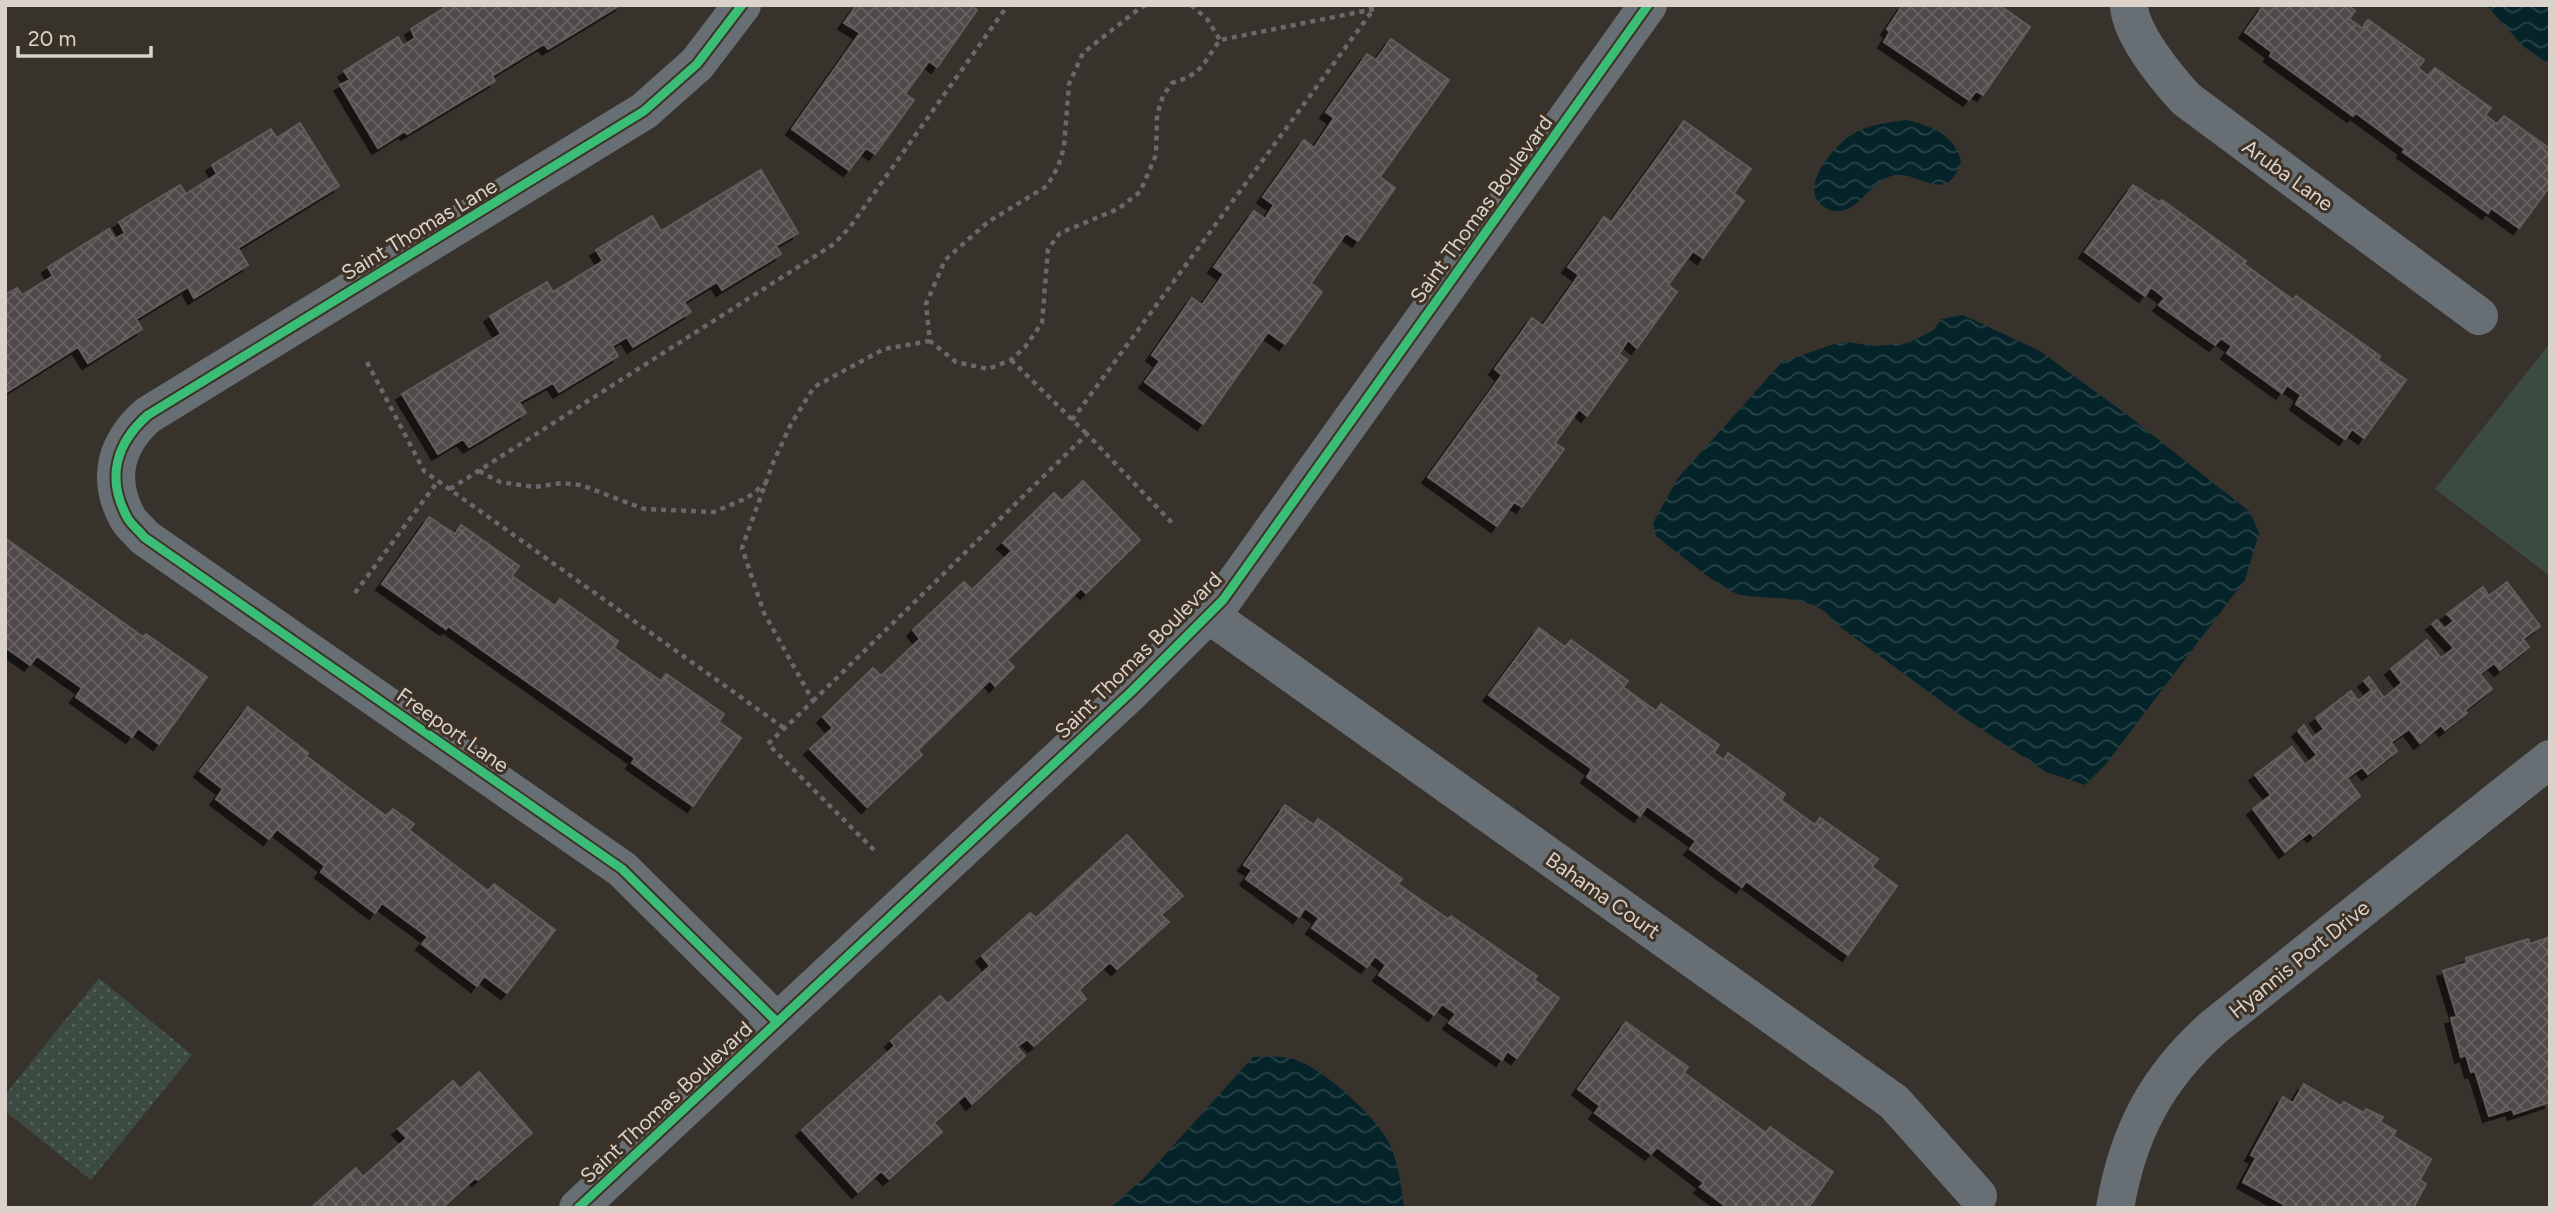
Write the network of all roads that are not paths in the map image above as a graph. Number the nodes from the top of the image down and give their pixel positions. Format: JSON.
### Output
{"nodes":[{"id":1,"x":742,"y":5,"type":"edge"},
{"id":2,"x":1648,"y":5,"type":"edge"},
{"id":3,"x":2129,"y":5,"type":"edge"},
{"id":4,"x":2479,"y":316,"type":"dead end"},
{"id":5,"x":116,"y":475,"type":"joint"},
{"id":6,"x":1208,"y":614,"type":"junction"},
{"id":7,"x":2550,"y":759,"type":"edge"},
{"id":8,"x":777,"y":1022,"type":"junction"},
{"id":9,"x":1979,"y":1196,"type":"dead end"},
{"id":10,"x":578,"y":1208,"type":"edge"},
{"id":11,"x":2115,"y":1208,"type":"edge"}],
"edges":[{"from":1,"to":5,"type":"street","name":"Saint Thomas Lane"},
{"from":2,"to":6,"type":"street","name":"Saint Thomas Boulevard"},
{"from":3,"to":4,"type":"street","name":"Aruba Lane"},
{"from":5,"to":8,"type":"street","name":"Freeport Lane"},
{"from":6,"to":8,"type":"street","name":"Saint Thomas Boulevard"},
{"from":6,"to":9,"type":"street","name":"Bahama Court"},
{"from":7,"to":11,"type":"street","name":"Hyannis Port Drive"},
{"from":8,"to":10,"type":"street","name":"Saint Thomas Boulevard"}]}
